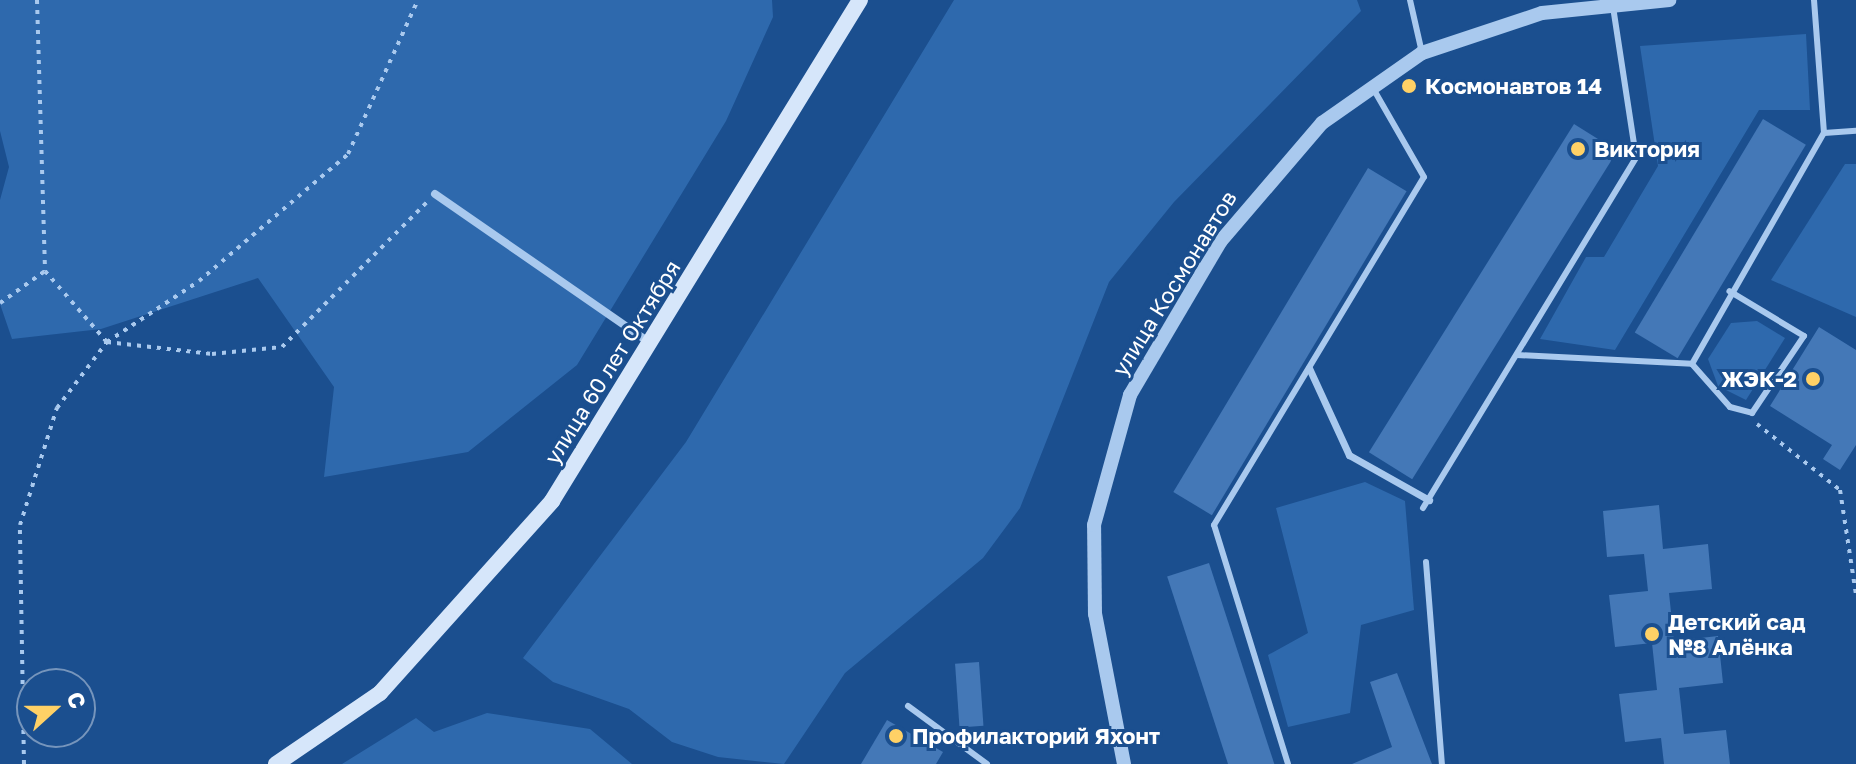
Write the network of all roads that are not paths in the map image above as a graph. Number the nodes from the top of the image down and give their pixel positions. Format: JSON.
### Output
{"nodes":[{"id":1,"x":860,"y":0,"type":"edge"},
{"id":2,"x":1410,"y":0,"type":"edge"},
{"id":3,"x":1669,"y":0,"type":"edge"},
{"id":4,"x":1814,"y":0,"type":"edge"},
{"id":5,"x":1613,"y":6,"type":"junction"},
{"id":6,"x":1422,"y":53,"type":"junction"},
{"id":7,"x":1370,"y":83,"type":"junction"},
{"id":8,"x":1856,"y":131,"type":"edge"},
{"id":9,"x":1824,"y":133,"type":"junction"},
{"id":10,"x":435,"y":194,"type":"road end"},
{"id":11,"x":1729,"y":291,"type":"junction"},
{"id":12,"x":649,"y":342,"type":"junction"},
{"id":13,"x":1516,"y":355,"type":"junction"},
{"id":14,"x":1692,"y":364,"type":"junction"},
{"id":15,"x":1309,"y":368,"type":"junction"},
{"id":16,"x":1429,"y":500,"type":"junction"},
{"id":17,"x":1423,"y":508,"type":"dead end"},
{"id":18,"x":1426,"y":562,"type":"dead end"},
{"id":19,"x":908,"y":706,"type":"dead end"},
{"id":20,"x":276,"y":764,"type":"edge"},
{"id":21,"x":987,"y":764,"type":"edge"},
{"id":22,"x":1124,"y":764,"type":"edge"},
{"id":23,"x":1288,"y":764,"type":"edge"},
{"id":24,"x":1442,"y":764,"type":"edge"}],
"edges":[{"from":1,"to":12,"type":"main road","name":"улица 60 лет Октября"},
{"from":2,"to":6,"type":"lane"},
{"from":3,"to":5,"type":"street","name":"улица Космонавтов"},
{"from":4,"to":9,"type":"lane"},
{"from":5,"to":6,"type":"street","name":"улица Космонавтов"},
{"from":5,"to":13,"type":"lane"},
{"from":6,"to":7,"type":"street","name":"улица Космонавтов"},
{"from":7,"to":15,"type":"lane"},
{"from":7,"to":22,"type":"street","name":"улица Космонавтов"},
{"from":8,"to":9,"type":"lane"},
{"from":9,"to":11,"type":"lane"},
{"from":10,"to":12,"type":"street"},
{"from":11,"to":14,"type":"lane"},
{"from":11,"to":14,"type":"lane"},
{"from":12,"to":20,"type":"main road","name":"улица 60 лет Октября"},
{"from":13,"to":14,"type":"lane"},
{"from":13,"to":16,"type":"lane"},
{"from":15,"to":16,"type":"street"},
{"from":15,"to":23,"type":"lane"},
{"from":16,"to":17,"type":"lane"},
{"from":18,"to":24,"type":"lane"},
{"from":19,"to":21,"type":"lane"}]}
